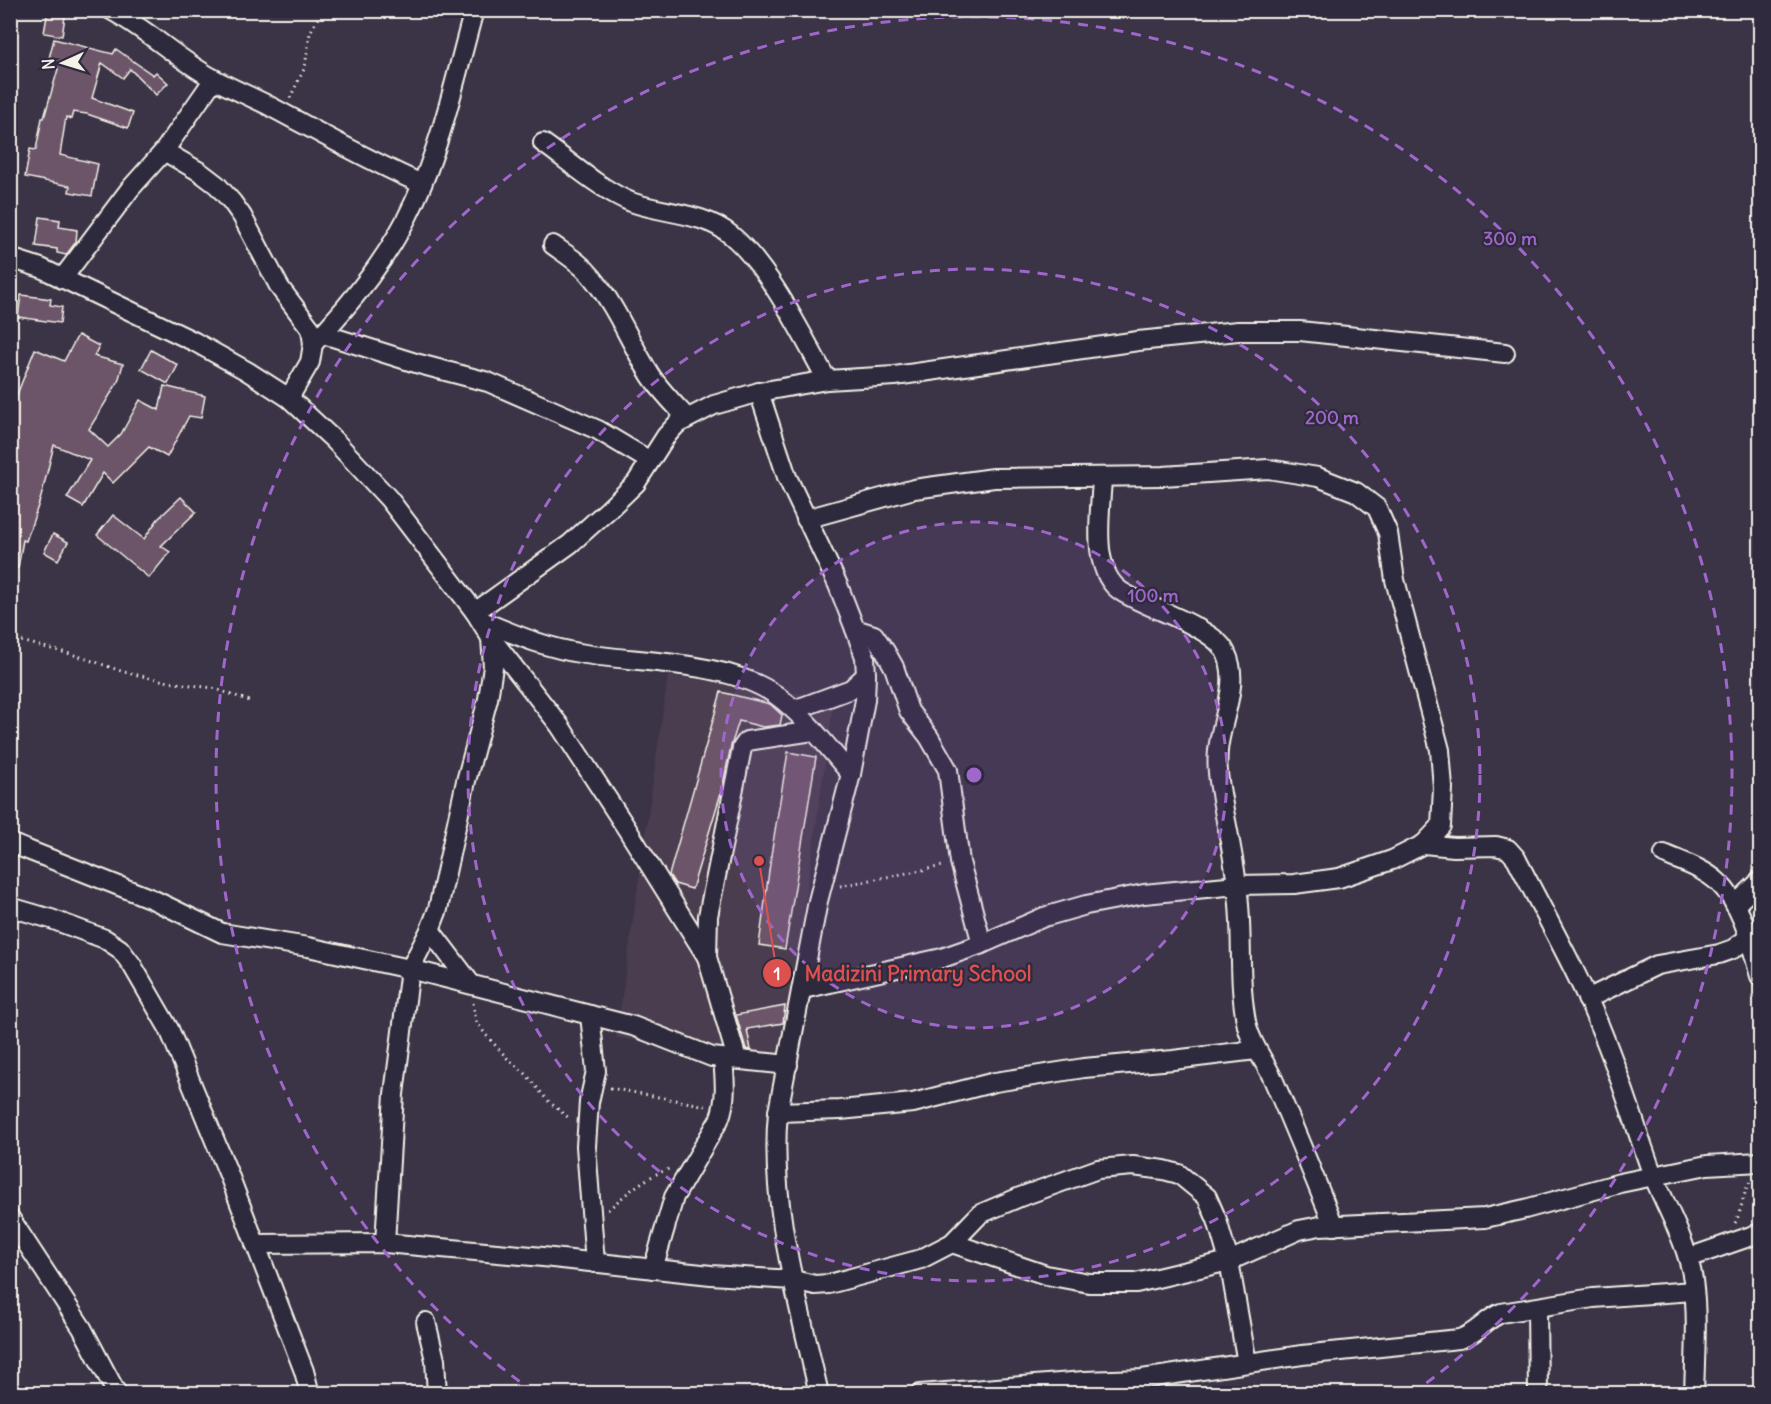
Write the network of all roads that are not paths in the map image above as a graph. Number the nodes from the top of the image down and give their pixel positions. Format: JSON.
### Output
{"nodes":[{"id":1,"x":111,"y":10,"type":"edge"},
{"id":2,"x":474,"y":10,"type":"edge"},
{"id":3,"x":140,"y":18,"type":"edge"},
{"id":4,"x":214,"y":79,"type":"junction"},
{"id":5,"x":543,"y":143,"type":"dead end"},
{"id":6,"x":165,"y":151,"type":"junction"},
{"id":7,"x":422,"y":183,"type":"junction"},
{"id":8,"x":553,"y":245,"type":"dead end"},
{"id":9,"x":10,"y":258,"type":"edge"},
{"id":10,"x":62,"y":279,"type":"junction"},
{"id":11,"x":318,"y":339,"type":"junction"},
{"id":12,"x":1505,"y":353,"type":"dead end"},
{"id":13,"x":827,"y":380,"type":"junction"},
{"id":14,"x":759,"y":392,"type":"junction"},
{"id":15,"x":289,"y":398,"type":"junction"},
{"id":16,"x":687,"y":418,"type":"junction"},
{"id":17,"x":650,"y":462,"type":"junction"},
{"id":18,"x":1102,"y":477,"type":"junction"},
{"id":19,"x":806,"y":519,"type":"junction"},
{"id":20,"x":478,"y":617,"type":"junction"},
{"id":21,"x":855,"y":629,"type":"junction"},
{"id":22,"x":492,"y":638,"type":"junction"},
{"id":23,"x":866,"y":675,"type":"junction"},
{"id":24,"x":794,"y":710,"type":"junction"},
{"id":25,"x":813,"y":731,"type":"junction"},
{"id":26,"x":851,"y":774,"type":"junction"},
{"id":27,"x":10,"y":843,"type":"edge"},
{"id":28,"x":1424,"y":843,"type":"junction"},
{"id":29,"x":1664,"y":854,"type":"dead end"},
{"id":30,"x":1761,"y":881,"type":"edge"},
{"id":31,"x":1237,"y":885,"type":"junction"},
{"id":32,"x":1735,"y":905,"type":"junction"},
{"id":33,"x":10,"y":907,"type":"edge"},
{"id":34,"x":430,"y":930,"type":"junction"},
{"id":35,"x":1755,"y":932,"type":"edge"},
{"id":36,"x":982,"y":944,"type":"junction"},
{"id":37,"x":707,"y":957,"type":"junction"},
{"id":38,"x":410,"y":969,"type":"junction"},
{"id":39,"x":1761,"y":976,"type":"edge"},
{"id":40,"x":472,"y":985,"type":"junction"},
{"id":41,"x":802,"y":989,"type":"junction"},
{"id":42,"x":1587,"y":999,"type":"junction"},
{"id":43,"x":590,"y":1015,"type":"junction"},
{"id":44,"x":1256,"y":1050,"type":"junction"},
{"id":45,"x":730,"y":1059,"type":"junction"},
{"id":46,"x":788,"y":1065,"type":"junction"},
{"id":47,"x":778,"y":1112,"type":"junction"},
{"id":48,"x":1757,"y":1170,"type":"edge"},
{"id":49,"x":1654,"y":1177,"type":"junction"},
{"id":50,"x":10,"y":1218,"type":"edge"},
{"id":51,"x":1334,"y":1226,"type":"junction"},
{"id":52,"x":1761,"y":1233,"type":"edge"},
{"id":53,"x":385,"y":1243,"type":"junction"},
{"id":54,"x":952,"y":1243,"type":"junction"},
{"id":55,"x":255,"y":1244,"type":"junction"},
{"id":56,"x":1688,"y":1258,"type":"junction"},
{"id":57,"x":1229,"y":1261,"type":"junction"},
{"id":58,"x":595,"y":1263,"type":"junction"},
{"id":59,"x":652,"y":1269,"type":"junction"},
{"id":60,"x":794,"y":1280,"type":"junction"},
{"id":61,"x":1694,"y":1291,"type":"junction"},
{"id":62,"x":1537,"y":1308,"type":"junction"},
{"id":63,"x":426,"y":1322,"type":"dead end"},
{"id":64,"x":1247,"y":1363,"type":"junction"},
{"id":65,"x":1142,"y":1386,"type":"edge"},
{"id":66,"x":117,"y":1394,"type":"edge"},
{"id":67,"x":310,"y":1394,"type":"edge"},
{"id":68,"x":438,"y":1394,"type":"edge"},
{"id":69,"x":819,"y":1394,"type":"edge"},
{"id":70,"x":920,"y":1394,"type":"edge"},
{"id":71,"x":1538,"y":1394,"type":"edge"},
{"id":72,"x":1694,"y":1394,"type":"edge"}],
"edges":[{"from":1,"to":3,"type":"street"},
{"from":2,"to":7,"type":"street"},
{"from":3,"to":4,"type":"street"},
{"from":4,"to":6,"type":"street"},
{"from":4,"to":7,"type":"street"},
{"from":5,"to":13,"type":"street"},
{"from":6,"to":10,"type":"street"},
{"from":6,"to":11,"type":"street"},
{"from":7,"to":11,"type":"street"},
{"from":8,"to":16,"type":"street"},
{"from":9,"to":10,"type":"street"},
{"from":10,"to":15,"type":"street"},
{"from":11,"to":15,"type":"street"},
{"from":11,"to":17,"type":"street"},
{"from":12,"to":13,"type":"street"},
{"from":13,"to":14,"type":"street"},
{"from":14,"to":16,"type":"street"},
{"from":14,"to":19,"type":"street"},
{"from":15,"to":20,"type":"street"},
{"from":16,"to":17,"type":"street"},
{"from":17,"to":20,"type":"street"},
{"from":18,"to":19,"type":"street"},
{"from":18,"to":28,"type":"street"},
{"from":18,"to":31,"type":"street"},
{"from":19,"to":21,"type":"street"},
{"from":20,"to":22,"type":"street"},
{"from":20,"to":24,"type":"street"},
{"from":21,"to":23,"type":"street"},
{"from":21,"to":36,"type":"street"},
{"from":22,"to":34,"type":"street"},
{"from":22,"to":37,"type":"street"},
{"from":23,"to":24,"type":"street"},
{"from":23,"to":26,"type":"street"},
{"from":24,"to":25,"type":"street"},
{"from":25,"to":26,"type":"street"},
{"from":25,"to":37,"type":"street"},
{"from":26,"to":41,"type":"street"},
{"from":27,"to":38,"type":"street"},
{"from":28,"to":31,"type":"street"},
{"from":28,"to":42,"type":"street"},
{"from":29,"to":32,"type":"street"},
{"from":30,"to":32,"type":"street"},
{"from":31,"to":36,"type":"street"},
{"from":31,"to":44,"type":"street"},
{"from":32,"to":35,"type":"street"},
{"from":33,"to":55,"type":"street"},
{"from":34,"to":38,"type":"street"},
{"from":34,"to":40,"type":"street"},
{"from":35,"to":39,"type":"street"},
{"from":35,"to":42,"type":"street"},
{"from":36,"to":41,"type":"street"},
{"from":37,"to":45,"type":"street"},
{"from":38,"to":40,"type":"street"},
{"from":38,"to":53,"type":"street"},
{"from":40,"to":43,"type":"street"},
{"from":41,"to":46,"type":"street"},
{"from":42,"to":49,"type":"street"},
{"from":43,"to":45,"type":"street"},
{"from":43,"to":58,"type":"street"},
{"from":44,"to":47,"type":"street"},
{"from":44,"to":51,"type":"street"},
{"from":45,"to":46,"type":"street"},
{"from":45,"to":59,"type":"street"},
{"from":46,"to":47,"type":"street"},
{"from":47,"to":60,"type":"street"},
{"from":48,"to":49,"type":"street"},
{"from":49,"to":51,"type":"street"},
{"from":49,"to":56,"type":"street"},
{"from":50,"to":66,"type":"street"},
{"from":51,"to":57,"type":"street"},
{"from":52,"to":56,"type":"street"},
{"from":53,"to":55,"type":"street"},
{"from":53,"to":58,"type":"street"},
{"from":54,"to":57,"type":"street"},
{"from":54,"to":57,"type":"street"},
{"from":54,"to":60,"type":"street"},
{"from":55,"to":67,"type":"street"},
{"from":56,"to":61,"type":"street"},
{"from":57,"to":64,"type":"street"},
{"from":58,"to":59,"type":"street"},
{"from":59,"to":60,"type":"street"},
{"from":60,"to":69,"type":"street"},
{"from":61,"to":62,"type":"street"},
{"from":61,"to":72,"type":"street"},
{"from":62,"to":64,"type":"street"},
{"from":62,"to":71,"type":"street"},
{"from":63,"to":68,"type":"street"},
{"from":64,"to":65,"type":"street"},
{"from":65,"to":70,"type":"street"}]}
